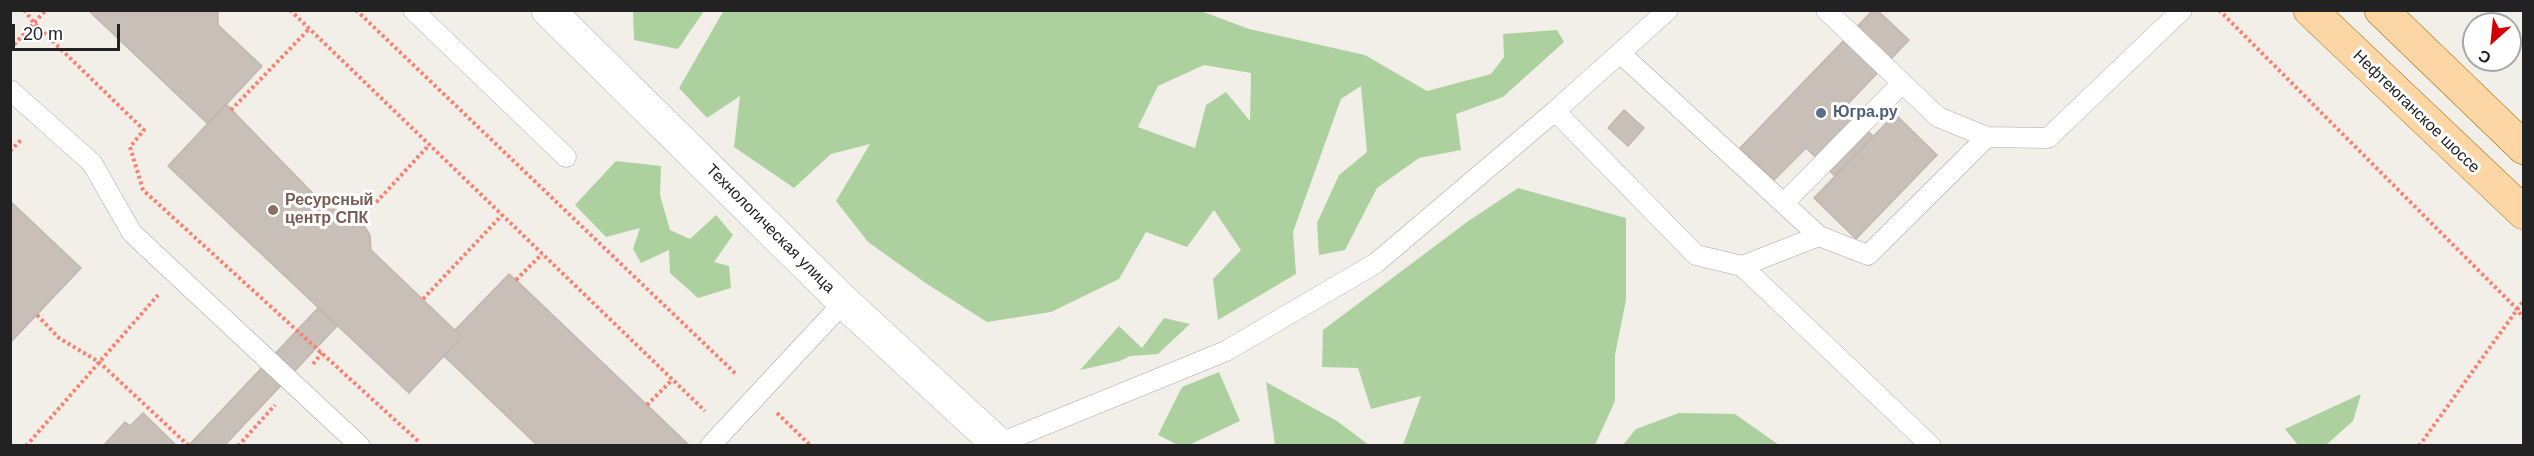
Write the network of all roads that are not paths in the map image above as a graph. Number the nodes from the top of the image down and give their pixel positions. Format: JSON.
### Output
{"nodes":[{"id":1,"x":548,"y":10,"type":"edge"},
{"id":2,"x":1668,"y":10,"type":"edge"},
{"id":3,"x":1826,"y":10,"type":"edge"},
{"id":4,"x":2182,"y":10,"type":"edge"},
{"id":5,"x":2310,"y":10,"type":"edge"},
{"id":6,"x":2381,"y":10,"type":"edge"},
{"id":7,"x":418,"y":12,"type":"edge"},
{"id":8,"x":1620,"y":53,"type":"junction"},
{"id":9,"x":1902,"y":83,"type":"junction"},
{"id":10,"x":10,"y":90,"type":"edge"},
{"id":11,"x":1555,"y":111,"type":"junction"},
{"id":12,"x":1987,"y":137,"type":"junction"},
{"id":13,"x":2523,"y":148,"type":"edge"},
{"id":14,"x":566,"y":157,"type":"dead end"},
{"id":15,"x":1784,"y":203,"type":"junction"},
{"id":16,"x":2523,"y":213,"type":"edge"},
{"id":17,"x":1820,"y":236,"type":"junction"},
{"id":18,"x":1742,"y":266,"type":"junction"},
{"id":19,"x":844,"y":302,"type":"junction"},
{"id":20,"x":995,"y":444,"type":"edge"},
{"id":21,"x":360,"y":446,"type":"edge"},
{"id":22,"x":710,"y":446,"type":"edge"},
{"id":23,"x":1931,"y":446,"type":"edge"}],
"edges":[{"from":1,"to":19,"type":"street","name":"Технологическая улица"},
{"from":2,"to":8,"type":"lane"},
{"from":3,"to":9,"type":"lane"},
{"from":4,"to":12,"type":"lane"},
{"from":5,"to":16,"type":"main road","name":"Нефтеюганское шоссе"},
{"from":6,"to":13,"type":"main road"},
{"from":7,"to":14,"type":"lane"},
{"from":8,"to":11,"type":"lane"},
{"from":8,"to":15,"type":"lane"},
{"from":9,"to":12,"type":"lane"},
{"from":9,"to":15,"type":"lane"},
{"from":10,"to":21,"type":"lane"},
{"from":11,"to":18,"type":"lane"},
{"from":11,"to":20,"type":"lane"},
{"from":12,"to":17,"type":"lane"},
{"from":15,"to":17,"type":"lane"},
{"from":17,"to":18,"type":"lane"},
{"from":18,"to":23,"type":"lane"},
{"from":19,"to":20,"type":"street","name":"Технологическая улица"},
{"from":19,"to":22,"type":"lane"}]}
